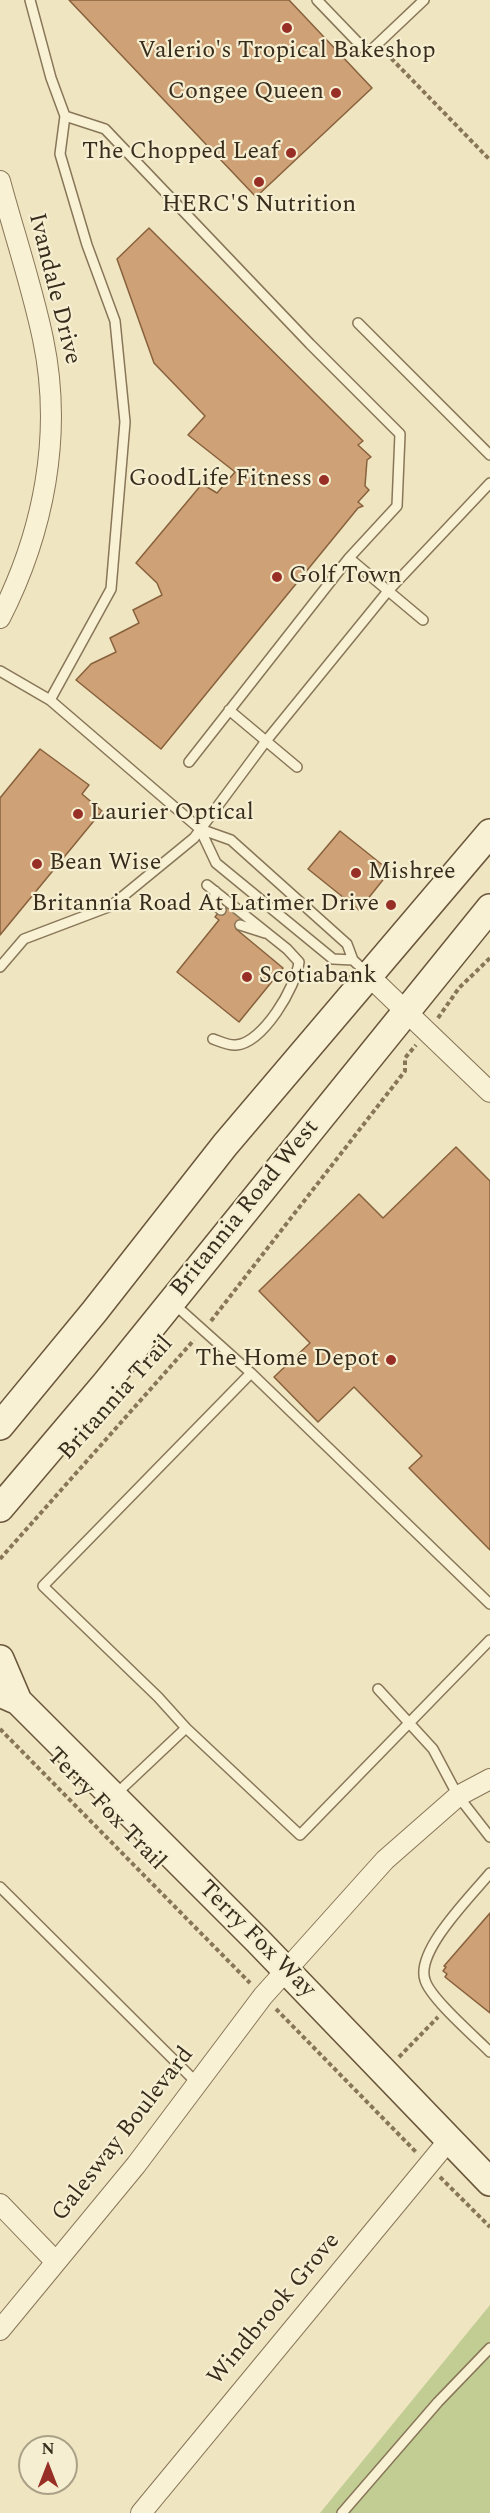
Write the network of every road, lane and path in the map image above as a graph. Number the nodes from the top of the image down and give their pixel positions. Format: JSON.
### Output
{"nodes":[{"id":1,"x":30,"y":0,"type":"edge"},
{"id":2,"x":317,"y":0,"type":"edge"},
{"id":3,"x":424,"y":0,"type":"edge"},
{"id":4,"x":377,"y":44,"type":"junction"},
{"id":5,"x":65,"y":116,"type":"junction"},
{"id":6,"x":490,"y":160,"type":"edge"},
{"id":7,"x":0,"y":181,"type":"edge"},
{"id":8,"x":358,"y":323,"type":"dead end"},
{"id":9,"x":490,"y":455,"type":"edge"},
{"id":10,"x":490,"y":483,"type":"edge"},
{"id":11,"x":349,"y":558,"type":"junction"},
{"id":12,"x":388,"y":591,"type":"junction"},
{"id":13,"x":0,"y":618,"type":"edge"},
{"id":14,"x":423,"y":620,"type":"dead end"},
{"id":15,"x":0,"y":671,"type":"edge"},
{"id":16,"x":50,"y":700,"type":"junction"},
{"id":17,"x":230,"y":710,"type":"junction"},
{"id":18,"x":266,"y":741,"type":"junction"},
{"id":19,"x":189,"y":762,"type":"dead end"},
{"id":20,"x":297,"y":767,"type":"dead end"},
{"id":21,"x":200,"y":829,"type":"junction"},
{"id":22,"x":490,"y":833,"type":"edge"},
{"id":23,"x":490,"y":908,"type":"edge"},
{"id":24,"x":221,"y":910,"type":"dead end"},
{"id":25,"x":240,"y":925,"type":"dead end"},
{"id":26,"x":267,"y":933,"type":"junction"},
{"id":27,"x":490,"y":958,"type":"edge"},
{"id":28,"x":0,"y":967,"type":"edge"},
{"id":29,"x":361,"y":968,"type":"junction"},
{"id":30,"x":450,"y":1004,"type":"dead end"},
{"id":31,"x":406,"y":1010,"type":"junction"},
{"id":32,"x":213,"y":1040,"type":"dead end"},
{"id":33,"x":405,"y":1058,"type":"dead end"},
{"id":34,"x":490,"y":1092,"type":"edge"},
{"id":35,"x":171,"y":1302,"type":"junction"},
{"id":36,"x":204,"y":1330,"type":"junction"},
{"id":37,"x":251,"y":1373,"type":"junction"},
{"id":38,"x":0,"y":1425,"type":"edge"},
{"id":39,"x":0,"y":1508,"type":"edge"},
{"id":40,"x":0,"y":1559,"type":"edge"},
{"id":41,"x":490,"y":1604,"type":"edge"},
{"id":42,"x":490,"y":1640,"type":"edge"},
{"id":43,"x":0,"y":1659,"type":"edge"},
{"id":44,"x":378,"y":1689,"type":"dead end"},
{"id":45,"x":9,"y":1697,"type":"edge"},
{"id":46,"x":409,"y":1723,"type":"junction"},
{"id":47,"x":186,"y":1728,"type":"junction"},
{"id":48,"x":0,"y":1729,"type":"edge"},
{"id":49,"x":490,"y":1779,"type":"edge"},
{"id":50,"x":114,"y":1796,"type":"junction"},
{"id":51,"x":458,"y":1796,"type":"junction"},
{"id":52,"x":490,"y":1838,"type":"edge"},
{"id":53,"x":490,"y":1873,"type":"edge"},
{"id":54,"x":0,"y":1887,"type":"edge"},
{"id":55,"x":235,"y":1967,"type":"dead end"},
{"id":56,"x":287,"y":1971,"type":"junction"},
{"id":57,"x":447,"y":2008,"type":"junction"},
{"id":58,"x":283,"y":2016,"type":"dead end"},
{"id":59,"x":490,"y":2052,"type":"edge"},
{"id":60,"x":384,"y":2072,"type":"junction"},
{"id":61,"x":198,"y":2084,"type":"junction"},
{"id":62,"x":449,"y":2140,"type":"junction"},
{"id":63,"x":412,"y":2149,"type":"dead end"},
{"id":64,"x":438,"y":2175,"type":"dead end"},
{"id":65,"x":490,"y":2182,"type":"edge"},
{"id":66,"x":0,"y":2204,"type":"edge"},
{"id":67,"x":490,"y":2227,"type":"edge"},
{"id":68,"x":56,"y":2262,"type":"junction"},
{"id":69,"x":0,"y":2330,"type":"edge"},
{"id":70,"x":490,"y":2348,"type":"edge"},
{"id":71,"x":141,"y":2513,"type":"edge"},
{"id":72,"x":342,"y":2513,"type":"edge"}],
"edges":[{"from":1,"to":5,"type":"lane"},
{"from":2,"to":4,"type":"lane"},
{"from":3,"to":4,"type":"lane"},
{"from":4,"to":6,"type":"path"},
{"from":5,"to":11,"type":"lane"},
{"from":5,"to":16,"type":"lane"},
{"from":7,"to":13,"type":"street","name":"Ivandale Drive"},
{"from":8,"to":9,"type":"lane"},
{"from":10,"to":12,"type":"lane"},
{"from":11,"to":12,"type":"lane"},
{"from":11,"to":17,"type":"lane"},
{"from":12,"to":14,"type":"lane"},
{"from":12,"to":18,"type":"lane"},
{"from":15,"to":16,"type":"lane"},
{"from":16,"to":21,"type":"lane"},
{"from":17,"to":18,"type":"lane"},
{"from":17,"to":19,"type":"lane"},
{"from":18,"to":20,"type":"lane"},
{"from":18,"to":21,"type":"lane"},
{"from":21,"to":28,"type":"lane"},
{"from":21,"to":29,"type":"lane"},
{"from":21,"to":29,"type":"lane"},
{"from":22,"to":29,"type":"main road"},
{"from":23,"to":31,"type":"main road","name":"Britannia Road West"},
{"from":24,"to":26,"type":"lane"},
{"from":25,"to":26,"type":"lane"},
{"from":26,"to":32,"type":"lane"},
{"from":27,"to":30,"type":"path"},
{"from":29,"to":31,"type":"street"},
{"from":29,"to":38,"type":"main road"},
{"from":31,"to":34,"type":"street"},
{"from":31,"to":35,"type":"main road","name":"Britannia Road West"},
{"from":33,"to":36,"type":"path","name":"Britannia Trail"},
{"from":35,"to":36,"type":"lane"},
{"from":35,"to":39,"type":"main road","name":"Britannia Road West"},
{"from":36,"to":37,"type":"lane"},
{"from":36,"to":40,"type":"path","name":"Britannia Trail"},
{"from":37,"to":41,"type":"lane"},
{"from":37,"to":47,"type":"lane"},
{"from":42,"to":46,"type":"lane"},
{"from":43,"to":45,"type":"main road","name":"Terry Fox Way"},
{"from":44,"to":46,"type":"lane"},
{"from":45,"to":50,"type":"main road","name":"Terry Fox Way"},
{"from":46,"to":47,"type":"lane"},
{"from":46,"to":51,"type":"lane"},
{"from":47,"to":50,"type":"lane"},
{"from":48,"to":55,"type":"path","name":"Terry Fox Trail"},
{"from":49,"to":51,"type":"street","name":"Galesway Boulevard"},
{"from":50,"to":56,"type":"main road","name":"Terry Fox Way"},
{"from":51,"to":52,"type":"lane"},
{"from":51,"to":56,"type":"street","name":"Galesway Boulevard"},
{"from":53,"to":57,"type":"lane"},
{"from":54,"to":61,"type":"lane"},
{"from":56,"to":60,"type":"main road","name":"Terry Fox Way"},
{"from":56,"to":61,"type":"street","name":"Galesway Boulevard"},
{"from":57,"to":59,"type":"lane"},
{"from":57,"to":60,"type":"path"},
{"from":58,"to":63,"type":"path"},
{"from":60,"to":62,"type":"main road","name":"Terry Fox Way"},
{"from":61,"to":68,"type":"street","name":"Galesway Boulevard"},
{"from":62,"to":65,"type":"main road","name":"Terry Fox Way"},
{"from":62,"to":71,"type":"street","name":"Windbrook Grove"},
{"from":64,"to":67,"type":"path"},
{"from":66,"to":68,"type":"street"},
{"from":68,"to":69,"type":"street","name":"Galesway Boulevard"},
{"from":70,"to":72,"type":"lane"}]}
